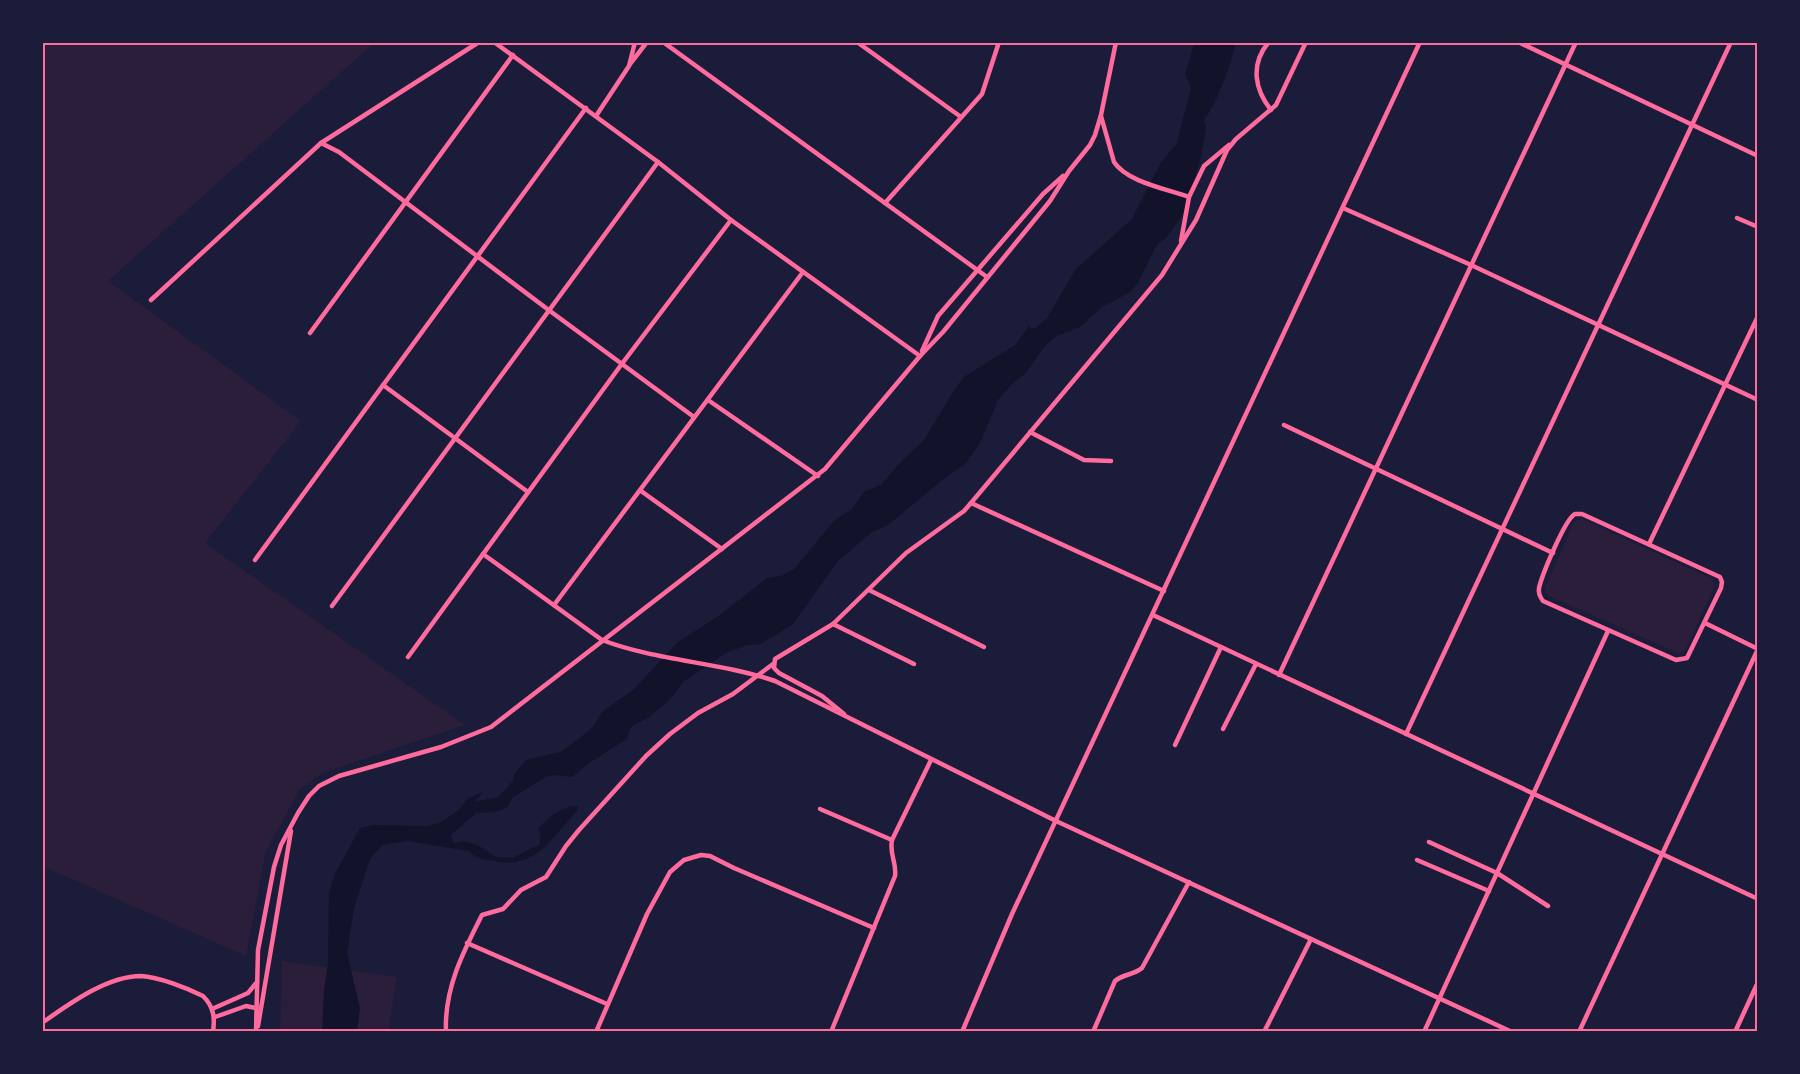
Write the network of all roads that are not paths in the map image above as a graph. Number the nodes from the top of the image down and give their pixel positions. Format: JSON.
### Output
{"nodes":[{"id":1,"x":478,"y":42,"type":"edge"},
{"id":2,"x":494,"y":42,"type":"edge"},
{"id":3,"x":634,"y":42,"type":"edge"},
{"id":4,"x":647,"y":42,"type":"edge"},
{"id":5,"x":663,"y":42,"type":"edge"},
{"id":6,"x":857,"y":42,"type":"edge"},
{"id":7,"x":999,"y":42,"type":"edge"},
{"id":8,"x":1116,"y":42,"type":"edge"},
{"id":9,"x":1306,"y":42,"type":"edge"},
{"id":10,"x":1420,"y":42,"type":"edge"},
{"id":11,"x":1518,"y":42,"type":"edge"},
{"id":12,"x":1576,"y":42,"type":"edge"},
{"id":13,"x":1731,"y":42,"type":"edge"},
{"id":14,"x":1268,"y":43,"type":"edge"},
{"id":15,"x":513,"y":55,"type":"junction"},
{"id":16,"x":1566,"y":64,"type":"junction"},
{"id":17,"x":629,"y":66,"type":"junction"},
{"id":18,"x":586,"y":108,"type":"junction"},
{"id":19,"x":1271,"y":110,"type":"junction"},
{"id":20,"x":1101,"y":115,"type":"junction"},
{"id":21,"x":596,"y":116,"type":"junction"},
{"id":22,"x":961,"y":117,"type":"junction"},
{"id":23,"x":1692,"y":125,"type":"junction"},
{"id":24,"x":1236,"y":139,"type":"junction"},
{"id":25,"x":321,"y":143,"type":"junction"},
{"id":26,"x":1758,"y":156,"type":"edge"},
{"id":27,"x":658,"y":162,"type":"junction"},
{"id":28,"x":1069,"y":171,"type":"junction"},
{"id":29,"x":1189,"y":197,"type":"junction"},
{"id":30,"x":404,"y":202,"type":"junction"},
{"id":31,"x":885,"y":203,"type":"junction"},
{"id":32,"x":1342,"y":208,"type":"junction"},
{"id":33,"x":1737,"y":218,"type":"dead end"},
{"id":34,"x":731,"y":220,"type":"junction"},
{"id":35,"x":1758,"y":227,"type":"edge"},
{"id":36,"x":1181,"y":244,"type":"junction"},
{"id":37,"x":478,"y":257,"type":"junction"},
{"id":38,"x":1471,"y":265,"type":"junction"},
{"id":39,"x":977,"y":270,"type":"junction"},
{"id":40,"x":803,"y":272,"type":"junction"},
{"id":41,"x":987,"y":277,"type":"junction"},
{"id":42,"x":151,"y":300,"type":"dead end"},
{"id":43,"x":550,"y":311,"type":"junction"},
{"id":44,"x":1758,"y":316,"type":"edge"},
{"id":45,"x":1598,"y":326,"type":"junction"},
{"id":46,"x":310,"y":333,"type":"dead end"},
{"id":47,"x":920,"y":356,"type":"junction"},
{"id":48,"x":621,"y":365,"type":"junction"},
{"id":49,"x":383,"y":385,"type":"junction"},
{"id":50,"x":1726,"y":385,"type":"junction"},
{"id":51,"x":708,"y":400,"type":"junction"},
{"id":52,"x":1758,"y":400,"type":"edge"},
{"id":53,"x":694,"y":417,"type":"junction"},
{"id":54,"x":1284,"y":425,"type":"dead end"},
{"id":55,"x":1030,"y":432,"type":"junction"},
{"id":56,"x":456,"y":439,"type":"junction"},
{"id":57,"x":1111,"y":461,"type":"dead end"},
{"id":58,"x":1375,"y":469,"type":"junction"},
{"id":59,"x":818,"y":476,"type":"junction"},
{"id":60,"x":641,"y":491,"type":"junction"},
{"id":61,"x":528,"y":492,"type":"junction"},
{"id":62,"x":971,"y":503,"type":"junction"},
{"id":63,"x":1501,"y":530,"type":"junction"},
{"id":64,"x":1649,"y":544,"type":"junction"},
{"id":65,"x":722,"y":549,"type":"junction"},
{"id":66,"x":1553,"y":553,"type":"junction"},
{"id":67,"x":483,"y":554,"type":"junction"},
{"id":68,"x":255,"y":560,"type":"dead end"},
{"id":69,"x":869,"y":590,"type":"junction"},
{"id":70,"x":1164,"y":591,"type":"junction"},
{"id":71,"x":554,"y":605,"type":"junction"},
{"id":72,"x":332,"y":606,"type":"dead end"},
{"id":73,"x":1153,"y":615,"type":"junction"},
{"id":74,"x":1705,"y":623,"type":"junction"},
{"id":75,"x":833,"y":624,"type":"junction"},
{"id":76,"x":1608,"y":630,"type":"junction"},
{"id":77,"x":602,"y":640,"type":"junction"},
{"id":78,"x":984,"y":646,"type":"dead end"},
{"id":79,"x":1221,"y":647,"type":"junction"},
{"id":80,"x":1758,"y":649,"type":"edge"},
{"id":81,"x":408,"y":657,"type":"dead end"},
{"id":82,"x":774,"y":661,"type":"junction"},
{"id":83,"x":914,"y":664,"type":"dead end"},
{"id":84,"x":1256,"y":664,"type":"junction"},
{"id":85,"x":1279,"y":675,"type":"junction"},
{"id":86,"x":848,"y":718,"type":"junction"},
{"id":87,"x":1223,"y":729,"type":"dead end"},
{"id":88,"x":1406,"y":734,"type":"junction"},
{"id":89,"x":1175,"y":745,"type":"dead end"},
{"id":90,"x":931,"y":760,"type":"junction"},
{"id":91,"x":1534,"y":795,"type":"junction"},
{"id":92,"x":820,"y":809,"type":"dead end"},
{"id":93,"x":1056,"y":821,"type":"junction"},
{"id":94,"x":291,"y":828,"type":"junction"},
{"id":95,"x":892,"y":840,"type":"junction"},
{"id":96,"x":1429,"y":842,"type":"dead end"},
{"id":97,"x":1662,"y":854,"type":"junction"},
{"id":98,"x":1417,"y":860,"type":"dead end"},
{"id":99,"x":1497,"y":873,"type":"junction"},
{"id":100,"x":1189,"y":882,"type":"junction"},
{"id":101,"x":1489,"y":891,"type":"junction"},
{"id":102,"x":1758,"y":899,"type":"edge"},
{"id":103,"x":1548,"y":906,"type":"dead end"},
{"id":104,"x":874,"y":928,"type":"junction"},
{"id":105,"x":1311,"y":939,"type":"junction"},
{"id":106,"x":467,"y":943,"type":"junction"},
{"id":107,"x":257,"y":982,"type":"junction"},
{"id":108,"x":1758,"y":982,"type":"edge"},
{"id":109,"x":1440,"y":999,"type":"junction"},
{"id":110,"x":607,"y":1004,"type":"junction"},
{"id":111,"x":256,"y":1008,"type":"junction"},
{"id":112,"x":212,"y":1009,"type":"junction"},
{"id":113,"x":215,"y":1017,"type":"junction"},
{"id":114,"x":42,"y":1023,"type":"edge"},
{"id":115,"x":213,"y":1032,"type":"edge"},
{"id":116,"x":257,"y":1032,"type":"edge"},
{"id":117,"x":446,"y":1032,"type":"edge"},
{"id":118,"x":596,"y":1032,"type":"edge"},
{"id":119,"x":831,"y":1032,"type":"edge"},
{"id":120,"x":962,"y":1032,"type":"edge"},
{"id":121,"x":1093,"y":1032,"type":"edge"},
{"id":122,"x":1264,"y":1032,"type":"edge"},
{"id":123,"x":1424,"y":1032,"type":"edge"},
{"id":124,"x":1512,"y":1032,"type":"edge"},
{"id":125,"x":1579,"y":1032,"type":"edge"},
{"id":126,"x":1735,"y":1032,"type":"edge"}],
"edges":[{"from":1,"to":25,"type":"street"},
{"from":2,"to":15,"type":"street"},
{"from":3,"to":17,"type":"street"},
{"from":4,"to":17,"type":"street"},
{"from":5,"to":31,"type":"street"},
{"from":6,"to":22,"type":"street"},
{"from":7,"to":22,"type":"street"},
{"from":8,"to":20,"type":"street"},
{"from":9,"to":19,"type":"street"},
{"from":10,"to":32,"type":"street"},
{"from":11,"to":16,"type":"street"},
{"from":12,"to":16,"type":"street"},
{"from":13,"to":23,"type":"street"},
{"from":14,"to":19,"type":"street"},
{"from":15,"to":18,"type":"street"},
{"from":15,"to":30,"type":"street"},
{"from":16,"to":23,"type":"street"},
{"from":16,"to":38,"type":"street"},
{"from":17,"to":21,"type":"street"},
{"from":18,"to":21,"type":"street"},
{"from":18,"to":37,"type":"street"},
{"from":19,"to":24,"type":"street"},
{"from":20,"to":28,"type":"street"},
{"from":20,"to":29,"type":"street"},
{"from":21,"to":27,"type":"street"},
{"from":22,"to":31,"type":"street"},
{"from":23,"to":26,"type":"street"},
{"from":23,"to":45,"type":"street"},
{"from":24,"to":29,"type":"street"},
{"from":24,"to":36,"type":"street"},
{"from":25,"to":30,"type":"street"},
{"from":25,"to":42,"type":"street"},
{"from":27,"to":34,"type":"street"},
{"from":27,"to":43,"type":"street"},
{"from":28,"to":39,"type":"street"},
{"from":28,"to":41,"type":"street"},
{"from":29,"to":36,"type":"street"},
{"from":30,"to":37,"type":"street"},
{"from":30,"to":46,"type":"street"},
{"from":31,"to":39,"type":"street"},
{"from":32,"to":38,"type":"street"},
{"from":32,"to":70,"type":"street"},
{"from":33,"to":35,"type":"street"},
{"from":34,"to":40,"type":"street"},
{"from":34,"to":48,"type":"street"},
{"from":36,"to":55,"type":"street"},
{"from":37,"to":43,"type":"street"},
{"from":37,"to":49,"type":"street"},
{"from":38,"to":45,"type":"street"},
{"from":38,"to":58,"type":"street"},
{"from":39,"to":41,"type":"street"},
{"from":39,"to":47,"type":"street"},
{"from":40,"to":47,"type":"street"},
{"from":40,"to":51,"type":"street"},
{"from":41,"to":47,"type":"street"},
{"from":43,"to":48,"type":"street"},
{"from":43,"to":56,"type":"street"},
{"from":44,"to":50,"type":"street"},
{"from":45,"to":50,"type":"street"},
{"from":45,"to":63,"type":"street"},
{"from":47,"to":59,"type":"street"},
{"from":48,"to":53,"type":"street"},
{"from":48,"to":61,"type":"street"},
{"from":49,"to":56,"type":"street"},
{"from":49,"to":68,"type":"street"},
{"from":50,"to":52,"type":"street"},
{"from":50,"to":64,"type":"street"},
{"from":51,"to":53,"type":"street"},
{"from":51,"to":59,"type":"street"},
{"from":53,"to":60,"type":"street"},
{"from":54,"to":58,"type":"street"},
{"from":55,"to":57,"type":"street"},
{"from":55,"to":62,"type":"street"},
{"from":56,"to":61,"type":"street"},
{"from":56,"to":72,"type":"street"},
{"from":58,"to":63,"type":"street"},
{"from":58,"to":85,"type":"street"},
{"from":59,"to":65,"type":"street"},
{"from":60,"to":65,"type":"street"},
{"from":60,"to":71,"type":"street"},
{"from":61,"to":67,"type":"street"},
{"from":62,"to":69,"type":"street"},
{"from":62,"to":70,"type":"street"},
{"from":63,"to":66,"type":"street"},
{"from":63,"to":88,"type":"street"},
{"from":64,"to":66,"type":"street"},
{"from":64,"to":74,"type":"street"},
{"from":65,"to":77,"type":"street"},
{"from":66,"to":76,"type":"street"},
{"from":67,"to":71,"type":"street"},
{"from":67,"to":81,"type":"street"},
{"from":69,"to":75,"type":"street"},
{"from":69,"to":78,"type":"street"},
{"from":70,"to":73,"type":"street"},
{"from":71,"to":77,"type":"street"},
{"from":73,"to":79,"type":"street"},
{"from":73,"to":93,"type":"street"},
{"from":74,"to":76,"type":"street"},
{"from":74,"to":80,"type":"street"},
{"from":75,"to":82,"type":"street"},
{"from":75,"to":83,"type":"street"},
{"from":76,"to":91,"type":"street"},
{"from":77,"to":86,"type":"street"},
{"from":77,"to":94,"type":"street"},
{"from":79,"to":84,"type":"street"},
{"from":79,"to":89,"type":"street"},
{"from":80,"to":97,"type":"street"},
{"from":82,"to":86,"type":"street"},
{"from":82,"to":106,"type":"street"},
{"from":84,"to":85,"type":"street"},
{"from":84,"to":87,"type":"street"},
{"from":85,"to":88,"type":"street"},
{"from":86,"to":90,"type":"street"},
{"from":88,"to":91,"type":"street"},
{"from":90,"to":93,"type":"street"},
{"from":90,"to":95,"type":"street"},
{"from":91,"to":97,"type":"street"},
{"from":91,"to":99,"type":"street"},
{"from":92,"to":95,"type":"street"},
{"from":93,"to":100,"type":"street"},
{"from":93,"to":120,"type":"street"},
{"from":94,"to":107,"type":"street"},
{"from":94,"to":116,"type":"street"},
{"from":95,"to":104,"type":"street"},
{"from":96,"to":99,"type":"street"},
{"from":97,"to":102,"type":"street"},
{"from":97,"to":125,"type":"street"},
{"from":98,"to":101,"type":"street"},
{"from":99,"to":101,"type":"street"},
{"from":99,"to":103,"type":"street"},
{"from":100,"to":105,"type":"street"},
{"from":100,"to":121,"type":"street"},
{"from":101,"to":109,"type":"street"},
{"from":104,"to":110,"type":"street"},
{"from":104,"to":119,"type":"street"},
{"from":105,"to":109,"type":"street"},
{"from":105,"to":122,"type":"street"},
{"from":106,"to":110,"type":"street"},
{"from":106,"to":117,"type":"street"},
{"from":107,"to":111,"type":"street"},
{"from":107,"to":112,"type":"street"},
{"from":108,"to":126,"type":"street"},
{"from":109,"to":123,"type":"street"},
{"from":109,"to":124,"type":"street"},
{"from":110,"to":118,"type":"street"},
{"from":111,"to":113,"type":"street"},
{"from":111,"to":116,"type":"street"},
{"from":112,"to":113,"type":"street"},
{"from":112,"to":114,"type":"street"},
{"from":113,"to":115,"type":"street"}]}
